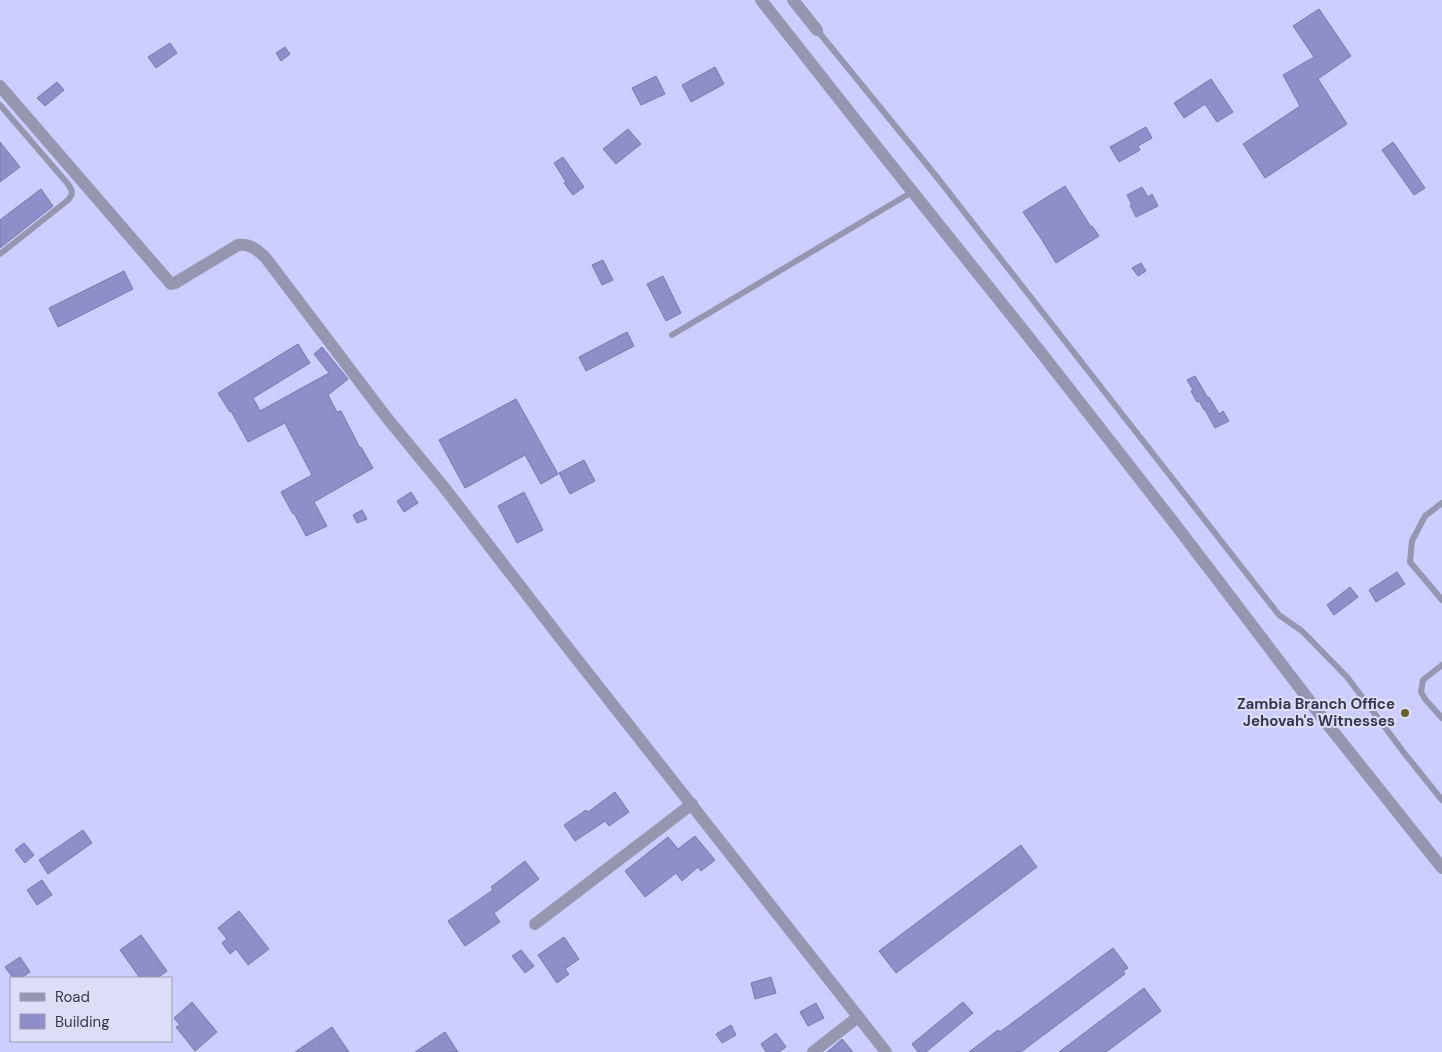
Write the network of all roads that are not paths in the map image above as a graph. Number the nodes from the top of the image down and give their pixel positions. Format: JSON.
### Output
{"nodes":[{"id":1,"x":762,"y":0,"type":"edge"},
{"id":2,"x":793,"y":0,"type":"edge"},
{"id":3,"x":817,"y":30,"type":"joint"},
{"id":4,"x":0,"y":86,"type":"edge"},
{"id":5,"x":0,"y":105,"type":"edge"},
{"id":6,"x":912,"y":192,"type":"junction"},
{"id":7,"x":0,"y":254,"type":"edge"},
{"id":8,"x":672,"y":335,"type":"dead end"},
{"id":9,"x":1442,"y":503,"type":"edge"},
{"id":10,"x":1442,"y":600,"type":"edge"},
{"id":11,"x":1442,"y":665,"type":"edge"},
{"id":12,"x":1442,"y":718,"type":"edge"},
{"id":13,"x":1442,"y":800,"type":"edge"},
{"id":14,"x":692,"y":804,"type":"junction"},
{"id":15,"x":1442,"y":868,"type":"edge"},
{"id":16,"x":534,"y":924,"type":"dead end"},
{"id":17,"x":858,"y":1017,"type":"junction"},
{"id":18,"x":813,"y":1052,"type":"edge"},
{"id":19,"x":886,"y":1052,"type":"edge"}],
"edges":[{"from":1,"to":6,"type":"street"},
{"from":2,"to":3,"type":"street"},
{"from":3,"to":13,"type":"lane"},
{"from":4,"to":14,"type":"street"},
{"from":5,"to":7,"type":"lane"},
{"from":6,"to":8,"type":"lane"},
{"from":6,"to":15,"type":"street"},
{"from":9,"to":10,"type":"lane"},
{"from":11,"to":12,"type":"lane"},
{"from":14,"to":16,"type":"street"},
{"from":14,"to":17,"type":"street"},
{"from":17,"to":18,"type":"street"},
{"from":17,"to":19,"type":"street"}]}
